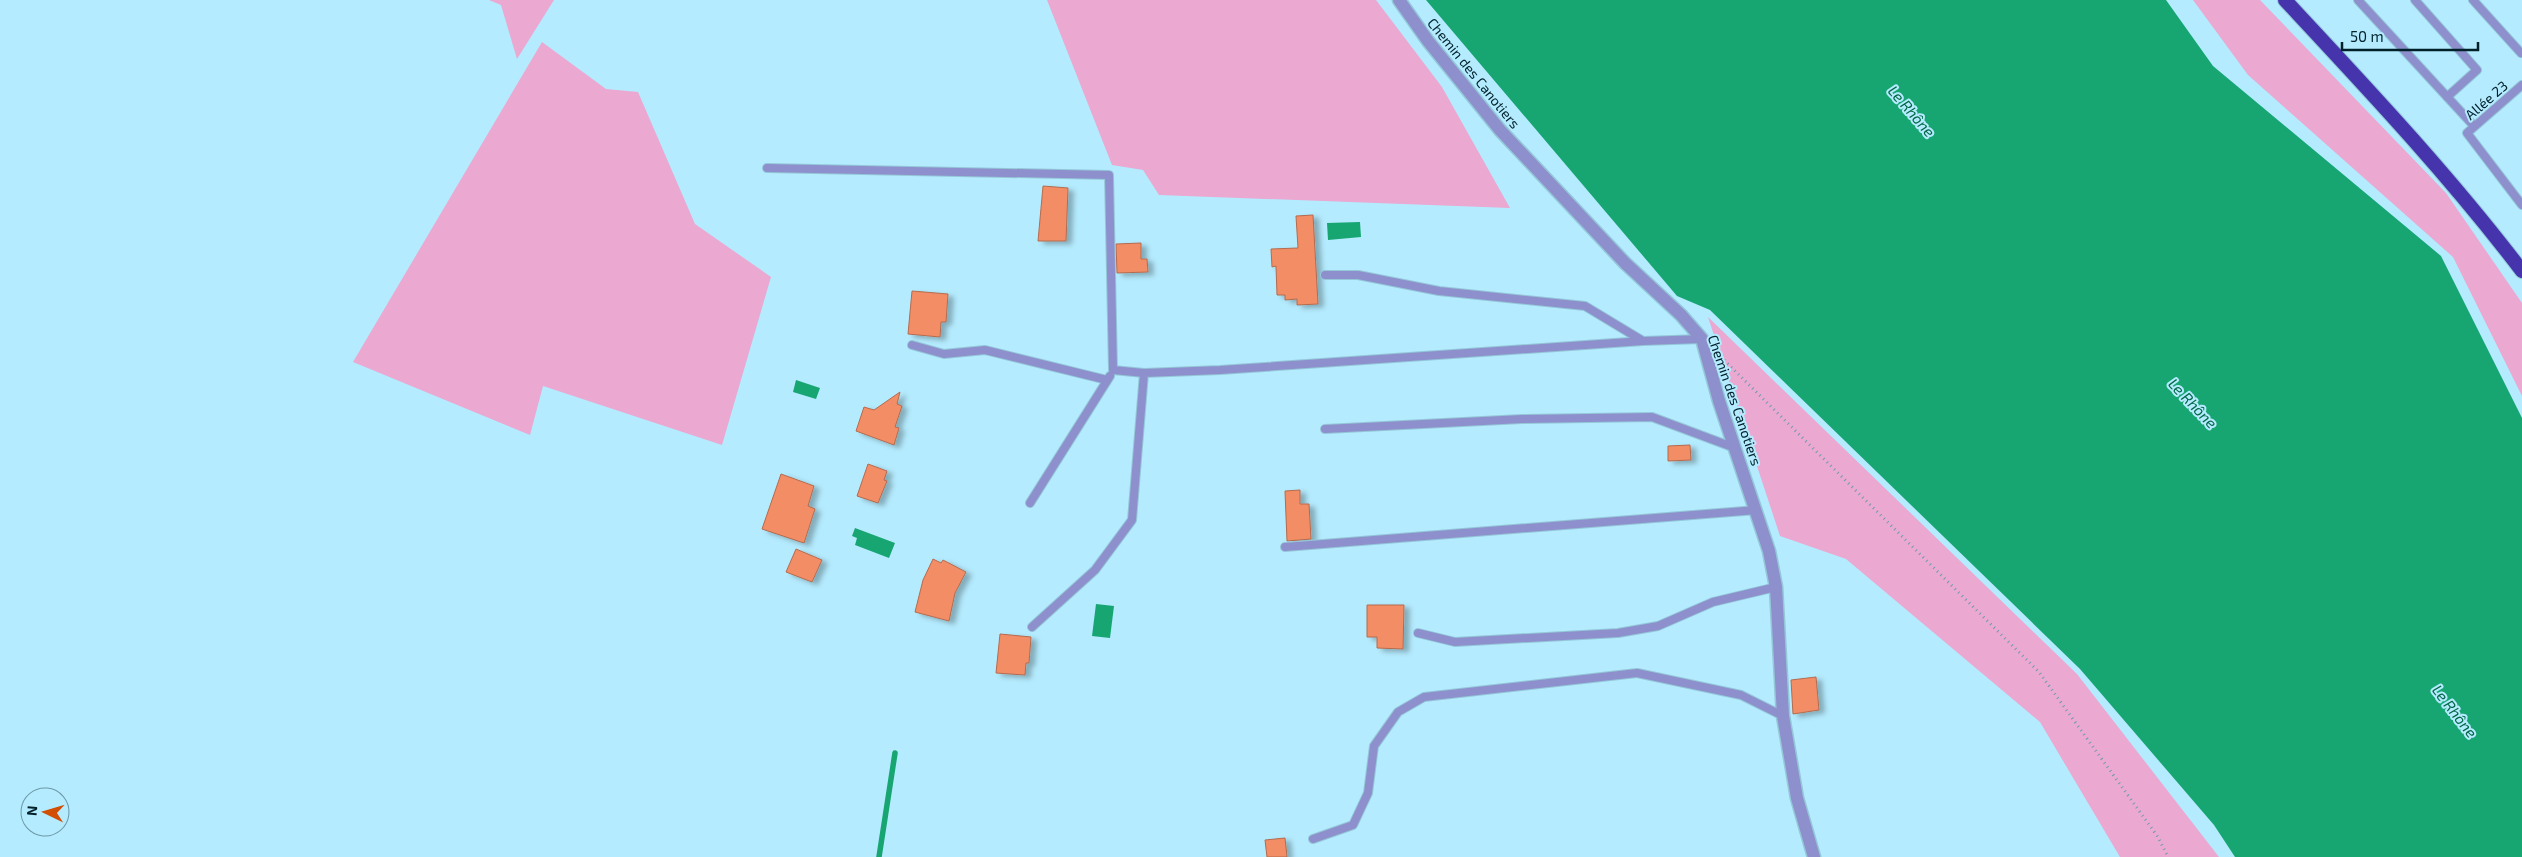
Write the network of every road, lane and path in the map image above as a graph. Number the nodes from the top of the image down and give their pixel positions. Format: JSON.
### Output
{"nodes":[{"id":1,"x":1399,"y":0,"type":"edge"},
{"id":2,"x":2285,"y":0,"type":"edge"},
{"id":3,"x":2358,"y":0,"type":"edge"},
{"id":4,"x":2415,"y":0,"type":"edge"},
{"id":5,"x":2473,"y":0,"type":"edge"},
{"id":6,"x":2520,"y":53,"type":"dead end"},
{"id":7,"x":2522,"y":85,"type":"edge"},
{"id":8,"x":2447,"y":97,"type":"junction"},
{"id":9,"x":2474,"y":126,"type":"junction"},
{"id":10,"x":767,"y":168,"type":"dead end"},
{"id":11,"x":2522,"y":205,"type":"edge"},
{"id":12,"x":2522,"y":271,"type":"edge"},
{"id":13,"x":1325,"y":275,"type":"dead end"},
{"id":14,"x":1702,"y":339,"type":"junction"},
{"id":15,"x":1643,"y":341,"type":"junction"},
{"id":16,"x":912,"y":346,"type":"dead end"},
{"id":17,"x":1723,"y":360,"type":"dead end"},
{"id":18,"x":1114,"y":370,"type":"junction"},
{"id":19,"x":1144,"y":373,"type":"junction"},
{"id":20,"x":1108,"y":380,"type":"junction"},
{"id":21,"x":1325,"y":429,"type":"dead end"},
{"id":22,"x":1736,"y":449,"type":"junction"},
{"id":23,"x":1030,"y":503,"type":"dead end"},
{"id":24,"x":1757,"y":510,"type":"junction"},
{"id":25,"x":1285,"y":547,"type":"dead end"},
{"id":26,"x":1776,"y":587,"type":"junction"},
{"id":27,"x":1032,"y":627,"type":"dead end"},
{"id":28,"x":1418,"y":633,"type":"dead end"},
{"id":29,"x":1783,"y":716,"type":"junction"},
{"id":30,"x":1313,"y":839,"type":"dead end"},
{"id":31,"x":1814,"y":857,"type":"edge"},
{"id":32,"x":2168,"y":857,"type":"edge"}],
"edges":[{"from":1,"to":14,"type":"street","name":"Chemin des Canotiers"},
{"from":2,"to":12,"type":"highway"},
{"from":3,"to":8,"type":"lane"},
{"from":4,"to":8,"type":"lane"},
{"from":5,"to":6,"type":"lane"},
{"from":7,"to":9,"type":"lane","name":"Allée 23"},
{"from":8,"to":9,"type":"lane"},
{"from":9,"to":11,"type":"lane","name":"Allée 23"},
{"from":10,"to":18,"type":"lane"},
{"from":13,"to":15,"type":"lane"},
{"from":14,"to":15,"type":"lane"},
{"from":14,"to":22,"type":"street","name":"Chemin des Canotiers"},
{"from":15,"to":19,"type":"lane"},
{"from":16,"to":20,"type":"lane"},
{"from":17,"to":32,"type":"path"},
{"from":18,"to":19,"type":"lane"},
{"from":18,"to":20,"type":"lane"},
{"from":19,"to":27,"type":"lane"},
{"from":20,"to":23,"type":"lane"},
{"from":21,"to":22,"type":"lane"},
{"from":22,"to":24,"type":"street","name":"Chemin des Canotiers"},
{"from":24,"to":25,"type":"lane"},
{"from":24,"to":26,"type":"street","name":"Chemin des Canotiers"},
{"from":26,"to":28,"type":"lane"},
{"from":26,"to":29,"type":"street","name":"Chemin des Canotiers"},
{"from":29,"to":30,"type":"lane"},
{"from":29,"to":31,"type":"street","name":"Chemin des Canotiers"}]}
